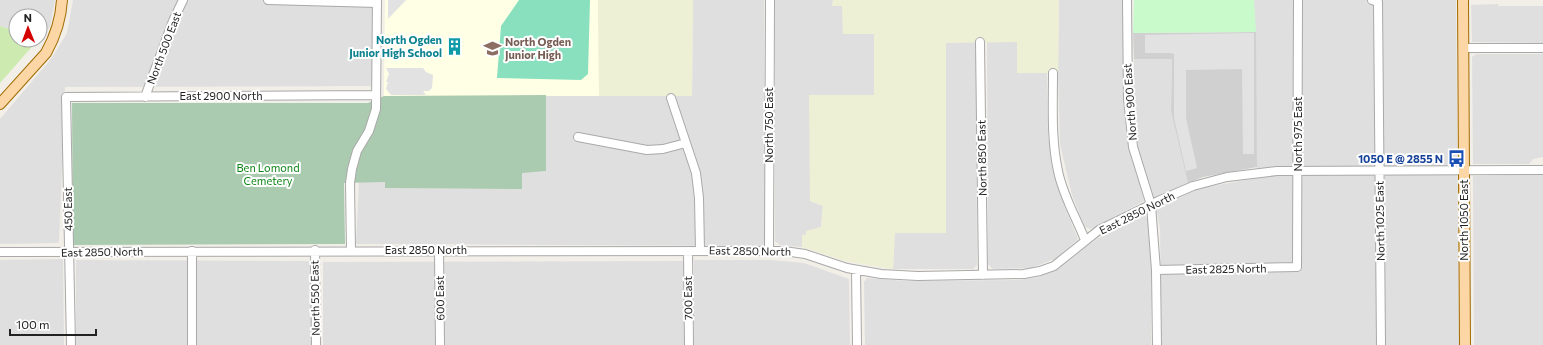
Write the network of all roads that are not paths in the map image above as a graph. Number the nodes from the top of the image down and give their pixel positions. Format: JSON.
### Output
{"nodes":[{"id":1,"x":62,"y":0,"type":"edge"},
{"id":2,"x":183,"y":0,"type":"edge"},
{"id":3,"x":268,"y":0,"type":"edge"},
{"id":4,"x":770,"y":0,"type":"edge"},
{"id":5,"x":1127,"y":0,"type":"edge"},
{"id":6,"x":1298,"y":0,"type":"edge"},
{"id":7,"x":1463,"y":0,"type":"edge"},
{"id":8,"x":1375,"y":1,"type":"edge"},
{"id":9,"x":377,"y":2,"type":"edge"},
{"id":10,"x":980,"y":42,"type":"dead end"},
{"id":11,"x":1463,"y":48,"type":"junction"},
{"id":12,"x":1543,"y":48,"type":"edge"},
{"id":13,"x":1053,"y":73,"type":"dead end"},
{"id":14,"x":376,"y":95,"type":"junction"},
{"id":15,"x":66,"y":97,"type":"joint"},
{"id":16,"x":145,"y":97,"type":"junction"},
{"id":17,"x":671,"y":98,"type":"dead end"},
{"id":18,"x":0,"y":104,"type":"edge"},
{"id":19,"x":578,"y":137,"type":"dead end"},
{"id":20,"x":686,"y":143,"type":"junction"},
{"id":21,"x":1464,"y":170,"type":"junction"},
{"id":22,"x":1543,"y":170,"type":"edge"},
{"id":23,"x":1297,"y":171,"type":"junction"},
{"id":24,"x":1380,"y":171,"type":"junction"},
{"id":25,"x":1151,"y":205,"type":"junction"},
{"id":26,"x":1085,"y":240,"type":"junction"},
{"id":27,"x":315,"y":250,"type":"junction"},
{"id":28,"x":351,"y":250,"type":"junction"},
{"id":29,"x":439,"y":250,"type":"junction"},
{"id":30,"x":700,"y":250,"type":"junction"},
{"id":31,"x":192,"y":251,"type":"junction"},
{"id":32,"x":688,"y":251,"type":"junction"},
{"id":33,"x":769,"y":251,"type":"junction"},
{"id":34,"x":0,"y":252,"type":"edge"},
{"id":35,"x":69,"y":252,"type":"junction"},
{"id":36,"x":1297,"y":267,"type":"joint"},
{"id":37,"x":856,"y":270,"type":"junction"},
{"id":38,"x":1156,"y":270,"type":"junction"},
{"id":39,"x":983,"y":275,"type":"junction"},
{"id":40,"x":71,"y":345,"type":"edge"},
{"id":41,"x":192,"y":345,"type":"edge"},
{"id":42,"x":316,"y":345,"type":"edge"},
{"id":43,"x":440,"y":345,"type":"edge"},
{"id":44,"x":688,"y":345,"type":"edge"},
{"id":45,"x":857,"y":345,"type":"edge"},
{"id":46,"x":1157,"y":345,"type":"edge"},
{"id":47,"x":1381,"y":345,"type":"edge"},
{"id":48,"x":1465,"y":345,"type":"edge"}],
"edges":[{"from":1,"to":18,"type":"main road"},
{"from":2,"to":16,"type":"street","name":"North 500 East"},
{"from":3,"to":9,"type":"street"},
{"from":4,"to":33,"type":"street","name":"North 750 East"},
{"from":5,"to":25,"type":"street","name":"North 900 East"},
{"from":6,"to":23,"type":"street","name":"North 975 East"},
{"from":7,"to":11,"type":"main road","name":"North 1050 East"},
{"from":8,"to":24,"type":"street","name":"North 1025 East"},
{"from":9,"to":14,"type":"street"},
{"from":10,"to":39,"type":"street","name":"North 850 East"},
{"from":11,"to":12,"type":"street"},
{"from":11,"to":21,"type":"main road","name":"North 1050 East"},
{"from":13,"to":26,"type":"street"},
{"from":14,"to":16,"type":"street","name":"East 2900 North"},
{"from":14,"to":28,"type":"street"},
{"from":15,"to":16,"type":"street","name":"East 2900 North"},
{"from":15,"to":35,"type":"street","name":"450 East"},
{"from":17,"to":20,"type":"street"},
{"from":19,"to":20,"type":"street"},
{"from":20,"to":30,"type":"street"},
{"from":21,"to":22,"type":"street","name":"East 2850 North"},
{"from":21,"to":24,"type":"street","name":"East 2850 North"},
{"from":21,"to":48,"type":"main road","name":"North 1050 East"},
{"from":23,"to":24,"type":"street","name":"East 2850 North"},
{"from":23,"to":25,"type":"street","name":"East 2850 North"},
{"from":23,"to":36,"type":"street","name":"North 975 East"},
{"from":24,"to":47,"type":"street","name":"North 1025 East"},
{"from":25,"to":26,"type":"street","name":"East 2850 North"},
{"from":25,"to":38,"type":"street","name":"North 900 East"},
{"from":26,"to":39,"type":"street","name":"East 2850 North"},
{"from":27,"to":28,"type":"street","name":"East 2850 North"},
{"from":27,"to":31,"type":"street","name":"East 2850 North"},
{"from":27,"to":42,"type":"street","name":"North 550 East"},
{"from":28,"to":29,"type":"street","name":"East 2850 North"},
{"from":29,"to":32,"type":"street","name":"East 2850 North"},
{"from":29,"to":43,"type":"street","name":"600 East"},
{"from":30,"to":32,"type":"street","name":"East 2850 North"},
{"from":30,"to":33,"type":"street","name":"East 2850 North"},
{"from":31,"to":35,"type":"street","name":"East 2850 North"},
{"from":31,"to":41,"type":"street"},
{"from":32,"to":44,"type":"street","name":"700 East"},
{"from":33,"to":37,"type":"street","name":"East 2850 North"},
{"from":34,"to":35,"type":"street","name":"East 2850 North"},
{"from":35,"to":40,"type":"street","name":"450 East"},
{"from":36,"to":38,"type":"street","name":"East 2825 North"},
{"from":37,"to":39,"type":"street","name":"East 2850 North"},
{"from":37,"to":45,"type":"street"},
{"from":38,"to":46,"type":"street","name":"North 900 East"}]}
